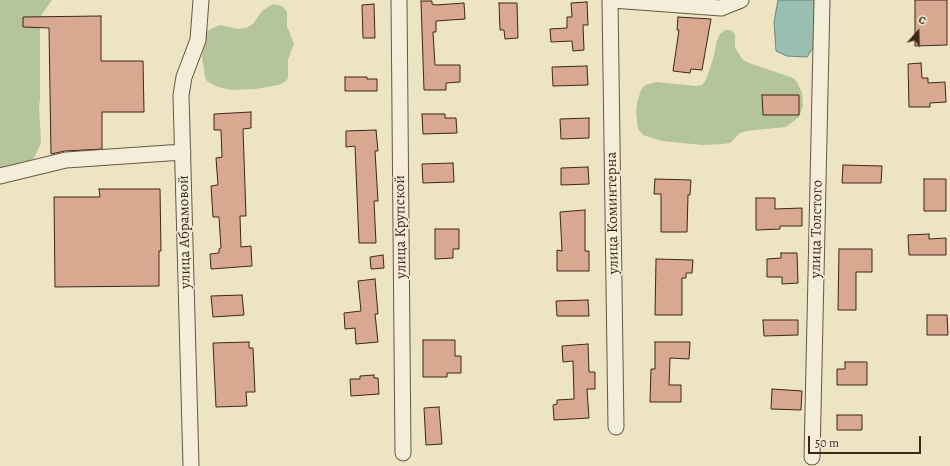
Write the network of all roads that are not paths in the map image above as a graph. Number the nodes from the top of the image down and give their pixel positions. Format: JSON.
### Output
{"nodes":[{"id":1,"x":200,"y":0,"type":"edge"},
{"id":2,"x":399,"y":0,"type":"edge"},
{"id":3,"x":611,"y":0,"type":"edge"},
{"id":4,"x":741,"y":0,"type":"edge"},
{"id":5,"x":822,"y":0,"type":"edge"},
{"id":6,"x":183,"y":152,"type":"junction"},
{"id":7,"x":0,"y":176,"type":"edge"},
{"id":8,"x":616,"y":427,"type":"dead end"},
{"id":9,"x":403,"y":453,"type":"dead end"},
{"id":10,"x":812,"y":457,"type":"dead end"},
{"id":11,"x":191,"y":466,"type":"edge"}],
"edges":[{"from":1,"to":6,"type":"street","name":"улица Абрамовой"},
{"from":2,"to":9,"type":"street","name":"улица Крупской"},
{"from":3,"to":4,"type":"street"},
{"from":3,"to":8,"type":"street","name":"улица Коминтерна"},
{"from":5,"to":10,"type":"street","name":"улица Толстого"},
{"from":6,"to":7,"type":"street"},
{"from":6,"to":11,"type":"street","name":"улица Абрамовой"}]}
